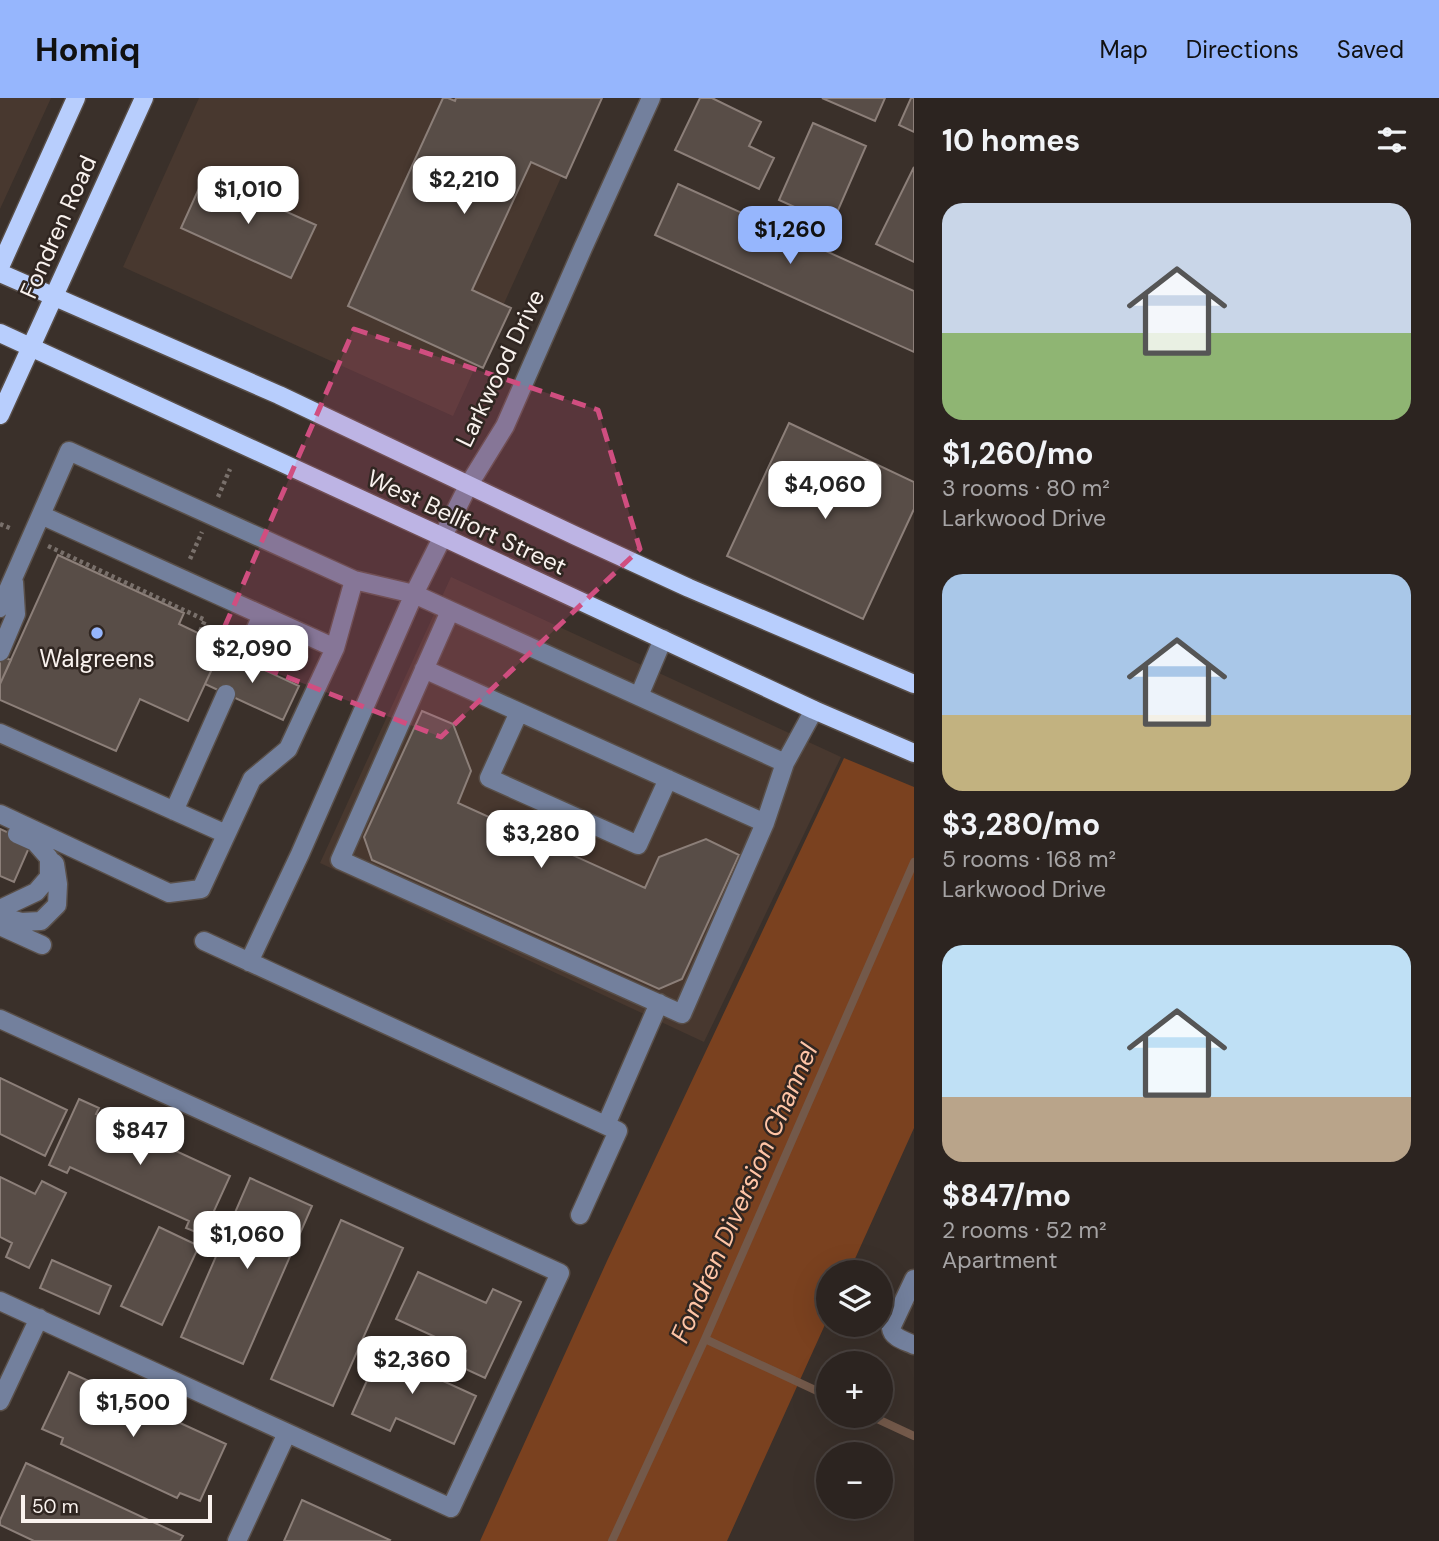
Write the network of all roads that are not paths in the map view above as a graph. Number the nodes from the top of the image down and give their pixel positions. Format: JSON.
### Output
{"nodes":[{"id":1,"x":75,"y":98,"type":"edge"},
{"id":2,"x":144,"y":98,"type":"edge"},
{"id":3,"x":651,"y":98,"type":"edge"},
{"id":4,"x":0,"y":267,"type":"edge"},
{"id":5,"x":0,"y":273,"type":"edge"},
{"id":6,"x":54,"y":297,"type":"junction"},
{"id":7,"x":0,"y":333,"type":"edge"},
{"id":8,"x":31,"y":348,"type":"junction"},
{"id":9,"x":0,"y":415,"type":"edge"},
{"id":10,"x":468,"y":486,"type":"junction"},
{"id":11,"x":40,"y":515,"type":"junction"},
{"id":12,"x":443,"y":537,"type":"junction"},
{"id":13,"x":14,"y":575,"type":"junction"},
{"id":14,"x":354,"y":580,"type":"junction"},
{"id":15,"x":414,"y":594,"type":"junction"},
{"id":16,"x":0,"y":608,"type":"edge"},
{"id":17,"x":450,"y":611,"type":"junction"},
{"id":18,"x":261,"y":615,"type":"junction"},
{"id":19,"x":663,"y":639,"type":"junction"},
{"id":20,"x":335,"y":648,"type":"junction"},
{"id":21,"x":0,"y":652,"type":"edge"},
{"id":22,"x":242,"y":660,"type":"tunnel mouth"},
{"id":23,"x":424,"y":669,"type":"junction"},
{"id":24,"x":914,"y":684,"type":"edge"},
{"id":25,"x":226,"y":694,"type":"tunnel mouth"},
{"id":26,"x":639,"y":696,"type":"junction"},
{"id":27,"x":814,"y":710,"type":"junction"},
{"id":28,"x":519,"y":712,"type":"junction"},
{"id":29,"x":0,"y":733,"type":"edge"},
{"id":30,"x":914,"y":753,"type":"edge"},
{"id":31,"x":785,"y":763,"type":"junction"},
{"id":32,"x":668,"y":779,"type":"junction"},
{"id":33,"x":174,"y":811,"type":"junction"},
{"id":34,"x":0,"y":814,"type":"edge"},
{"id":35,"x":765,"y":823,"type":"junction"},
{"id":36,"x":0,"y":826,"type":"edge"},
{"id":37,"x":226,"y":834,"type":"junction"},
{"id":38,"x":49,"y":858,"type":"junction"},
{"id":39,"x":0,"y":909,"type":"edge"},
{"id":40,"x":0,"y":916,"type":"edge"},
{"id":41,"x":0,"y":926,"type":"edge"},
{"id":42,"x":204,"y":941,"type":"dead end"},
{"id":43,"x":42,"y":945,"type":"dead end"},
{"id":44,"x":249,"y":962,"type":"junction"},
{"id":45,"x":659,"y":1003,"type":"junction"},
{"id":46,"x":0,"y":1019,"type":"edge"},
{"id":47,"x":606,"y":1125,"type":"junction"},
{"id":48,"x":580,"y":1215,"type":"dead end"},
{"id":49,"x":914,"y":1279,"type":"edge"},
{"id":50,"x":0,"y":1301,"type":"edge"},
{"id":51,"x":39,"y":1318,"type":"junction"},
{"id":52,"x":914,"y":1345,"type":"edge"},
{"id":53,"x":0,"y":1401,"type":"edge"},
{"id":54,"x":287,"y":1433,"type":"junction"},
{"id":55,"x":237,"y":1541,"type":"edge"}],
"edges":[{"from":1,"to":4,"type":"main road","name":"Fondren Road"},
{"from":2,"to":6,"type":"main road","name":"Fondren Road"},
{"from":3,"to":10,"type":"street","name":"Larkwood Drive"},
{"from":5,"to":6,"type":"main road","name":"West Bellfort Street"},
{"from":6,"to":8,"type":"main road","name":"Fondren Road"},
{"from":6,"to":10,"type":"main road","name":"West Bellfort Street"},
{"from":7,"to":8,"type":"main road","name":"West Bellfort Street"},
{"from":8,"to":9,"type":"main road","name":"Fondren Road"},
{"from":8,"to":12,"type":"main road","name":"West Bellfort Street"},
{"from":10,"to":12,"type":"street","name":"Larkwood Drive"},
{"from":10,"to":24,"type":"main road","name":"West Bellfort Street"},
{"from":11,"to":13,"type":"street"},
{"from":11,"to":14,"type":"street"},
{"from":11,"to":18,"type":"street"},
{"from":12,"to":15,"type":"street","name":"Larkwood Drive"},
{"from":12,"to":19,"type":"main road","name":"West Bellfort Street"},
{"from":13,"to":16,"type":"street"},
{"from":13,"to":21,"type":"street"},
{"from":14,"to":15,"type":"street"},
{"from":14,"to":20,"type":"street"},
{"from":15,"to":17,"type":"street"},
{"from":15,"to":44,"type":"street","name":"Larkwood Drive"},
{"from":17,"to":23,"type":"street"},
{"from":17,"to":26,"type":"street"},
{"from":18,"to":20,"type":"street"},
{"from":18,"to":22,"type":"street"},
{"from":19,"to":26,"type":"street"},
{"from":19,"to":27,"type":"main road","name":"West Bellfort Street"},
{"from":20,"to":37,"type":"street"},
{"from":23,"to":28,"type":"street"},
{"from":23,"to":45,"type":"street"},
{"from":25,"to":33,"type":"street"},
{"from":26,"to":31,"type":"street"},
{"from":27,"to":30,"type":"main road","name":"West Bellfort Street"},
{"from":27,"to":31,"type":"street"},
{"from":28,"to":32,"type":"street"},
{"from":28,"to":32,"type":"street"},
{"from":29,"to":33,"type":"street"},
{"from":31,"to":35,"type":"street"},
{"from":32,"to":35,"type":"street"},
{"from":33,"to":37,"type":"street"},
{"from":34,"to":37,"type":"street"},
{"from":35,"to":45,"type":"street"},
{"from":36,"to":38,"type":"street"},
{"from":38,"to":39,"type":"street"},
{"from":38,"to":40,"type":"street"},
{"from":41,"to":43,"type":"street"},
{"from":42,"to":44,"type":"street"},
{"from":44,"to":47,"type":"street"},
{"from":45,"to":47,"type":"street"},
{"from":46,"to":54,"type":"street"},
{"from":47,"to":48,"type":"street"},
{"from":49,"to":52,"type":"street"},
{"from":50,"to":51,"type":"street"},
{"from":51,"to":53,"type":"street"},
{"from":51,"to":54,"type":"street"},
{"from":54,"to":55,"type":"street"}]}
